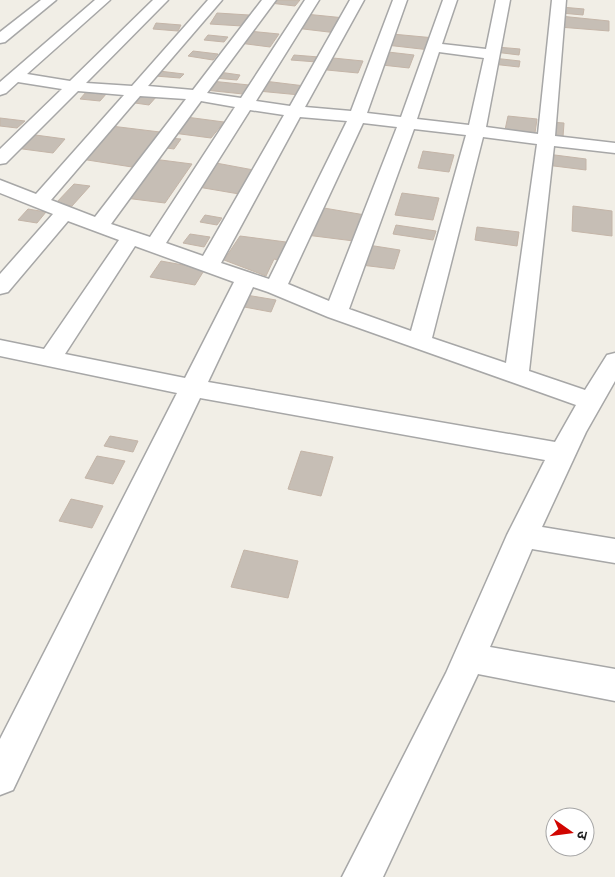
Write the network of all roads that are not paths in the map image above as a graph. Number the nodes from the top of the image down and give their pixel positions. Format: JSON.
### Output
{"nodes":[{"id":1,"x":49,"y":0,"type":"edge"},
{"id":2,"x":103,"y":0,"type":"edge"},
{"id":3,"x":161,"y":0,"type":"edge"},
{"id":4,"x":215,"y":0,"type":"edge"},
{"id":5,"x":269,"y":0,"type":"edge"},
{"id":6,"x":312,"y":0,"type":"edge"},
{"id":7,"x":357,"y":0,"type":"edge"},
{"id":8,"x":400,"y":0,"type":"edge"},
{"id":9,"x":450,"y":0,"type":"edge"},
{"id":10,"x":503,"y":0,"type":"edge"},
{"id":11,"x":560,"y":0,"type":"edge"},
{"id":12,"x":0,"y":39,"type":"edge"},
{"id":13,"x":434,"y":47,"type":"junction"},
{"id":14,"x":490,"y":54,"type":"junction"},
{"id":15,"x":15,"y":77,"type":"junction"},
{"id":16,"x":74,"y":86,"type":"junction"},
{"id":17,"x":0,"y":90,"type":"edge"},
{"id":18,"x":137,"y":90,"type":"junction"},
{"id":19,"x":196,"y":95,"type":"junction"},
{"id":20,"x":246,"y":104,"type":"junction"},
{"id":21,"x":295,"y":112,"type":"junction"},
{"id":22,"x":357,"y":117,"type":"junction"},
{"id":23,"x":407,"y":124,"type":"junction"},
{"id":24,"x":476,"y":132,"type":"junction"},
{"id":25,"x":546,"y":140,"type":"junction"},
{"id":26,"x":615,"y":148,"type":"edge"},
{"id":27,"x":0,"y":159,"type":"edge"},
{"id":28,"x":0,"y":186,"type":"edge"},
{"id":29,"x":39,"y":202,"type":"junction"},
{"id":30,"x":65,"y":212,"type":"junction"},
{"id":31,"x":99,"y":226,"type":"junction"},
{"id":32,"x":131,"y":237,"type":"junction"},
{"id":33,"x":155,"y":245,"type":"junction"},
{"id":34,"x":209,"y":265,"type":"junction"},
{"id":35,"x":246,"y":279,"type":"junction"},
{"id":36,"x":0,"y":287,"type":"edge"},
{"id":37,"x":276,"y":287,"type":"junction"},
{"id":38,"x":336,"y":312,"type":"junction"},
{"id":39,"x":420,"y":341,"type":"junction"},
{"id":40,"x":0,"y":348,"type":"edge"},
{"id":41,"x":51,"y":357,"type":"junction"},
{"id":42,"x":615,"y":361,"type":"edge"},
{"id":43,"x":516,"y":376,"type":"junction"},
{"id":44,"x":192,"y":388,"type":"junction"},
{"id":45,"x":589,"y":400,"type":"junction"},
{"id":46,"x":560,"y":453,"type":"junction"},
{"id":47,"x":522,"y":535,"type":"junction"},
{"id":48,"x":615,"y":551,"type":"edge"},
{"id":49,"x":470,"y":658,"type":"junction"},
{"id":50,"x":615,"y":685,"type":"edge"},
{"id":51,"x":1,"y":775,"type":"edge"},
{"id":52,"x":362,"y":877,"type":"edge"}],
"edges":[{"from":1,"to":12,"type":"street"},
{"from":2,"to":15,"type":"street"},
{"from":3,"to":16,"type":"street"},
{"from":4,"to":18,"type":"street"},
{"from":5,"to":19,"type":"street"},
{"from":6,"to":20,"type":"street"},
{"from":7,"to":21,"type":"street"},
{"from":8,"to":22,"type":"street"},
{"from":9,"to":13,"type":"street"},
{"from":10,"to":14,"type":"street"},
{"from":11,"to":25,"type":"street"},
{"from":13,"to":14,"type":"street"},
{"from":13,"to":23,"type":"street"},
{"from":14,"to":24,"type":"street"},
{"from":15,"to":16,"type":"street"},
{"from":15,"to":17,"type":"street"},
{"from":16,"to":18,"type":"street"},
{"from":16,"to":27,"type":"street"},
{"from":18,"to":19,"type":"street"},
{"from":18,"to":29,"type":"street"},
{"from":19,"to":20,"type":"street"},
{"from":19,"to":31,"type":"street"},
{"from":20,"to":21,"type":"street"},
{"from":20,"to":33,"type":"street"},
{"from":21,"to":22,"type":"street"},
{"from":21,"to":34,"type":"street"},
{"from":22,"to":23,"type":"street"},
{"from":22,"to":37,"type":"street"},
{"from":23,"to":24,"type":"street"},
{"from":23,"to":38,"type":"street"},
{"from":24,"to":25,"type":"street"},
{"from":24,"to":39,"type":"street"},
{"from":25,"to":26,"type":"street"},
{"from":25,"to":43,"type":"street"},
{"from":28,"to":29,"type":"street"},
{"from":29,"to":30,"type":"street"},
{"from":30,"to":31,"type":"street"},
{"from":30,"to":36,"type":"street"},
{"from":31,"to":32,"type":"street"},
{"from":32,"to":33,"type":"street"},
{"from":32,"to":41,"type":"street"},
{"from":33,"to":34,"type":"street"},
{"from":34,"to":35,"type":"street"},
{"from":35,"to":37,"type":"street"},
{"from":35,"to":44,"type":"street"},
{"from":37,"to":38,"type":"street"},
{"from":38,"to":39,"type":"street"},
{"from":39,"to":43,"type":"street"},
{"from":40,"to":41,"type":"street"},
{"from":41,"to":44,"type":"street"},
{"from":42,"to":45,"type":"street"},
{"from":43,"to":45,"type":"street"},
{"from":44,"to":46,"type":"street"},
{"from":44,"to":51,"type":"street"},
{"from":45,"to":46,"type":"street"},
{"from":46,"to":47,"type":"street"},
{"from":47,"to":48,"type":"street"},
{"from":47,"to":49,"type":"street"},
{"from":49,"to":50,"type":"street"},
{"from":49,"to":52,"type":"street"}]}
